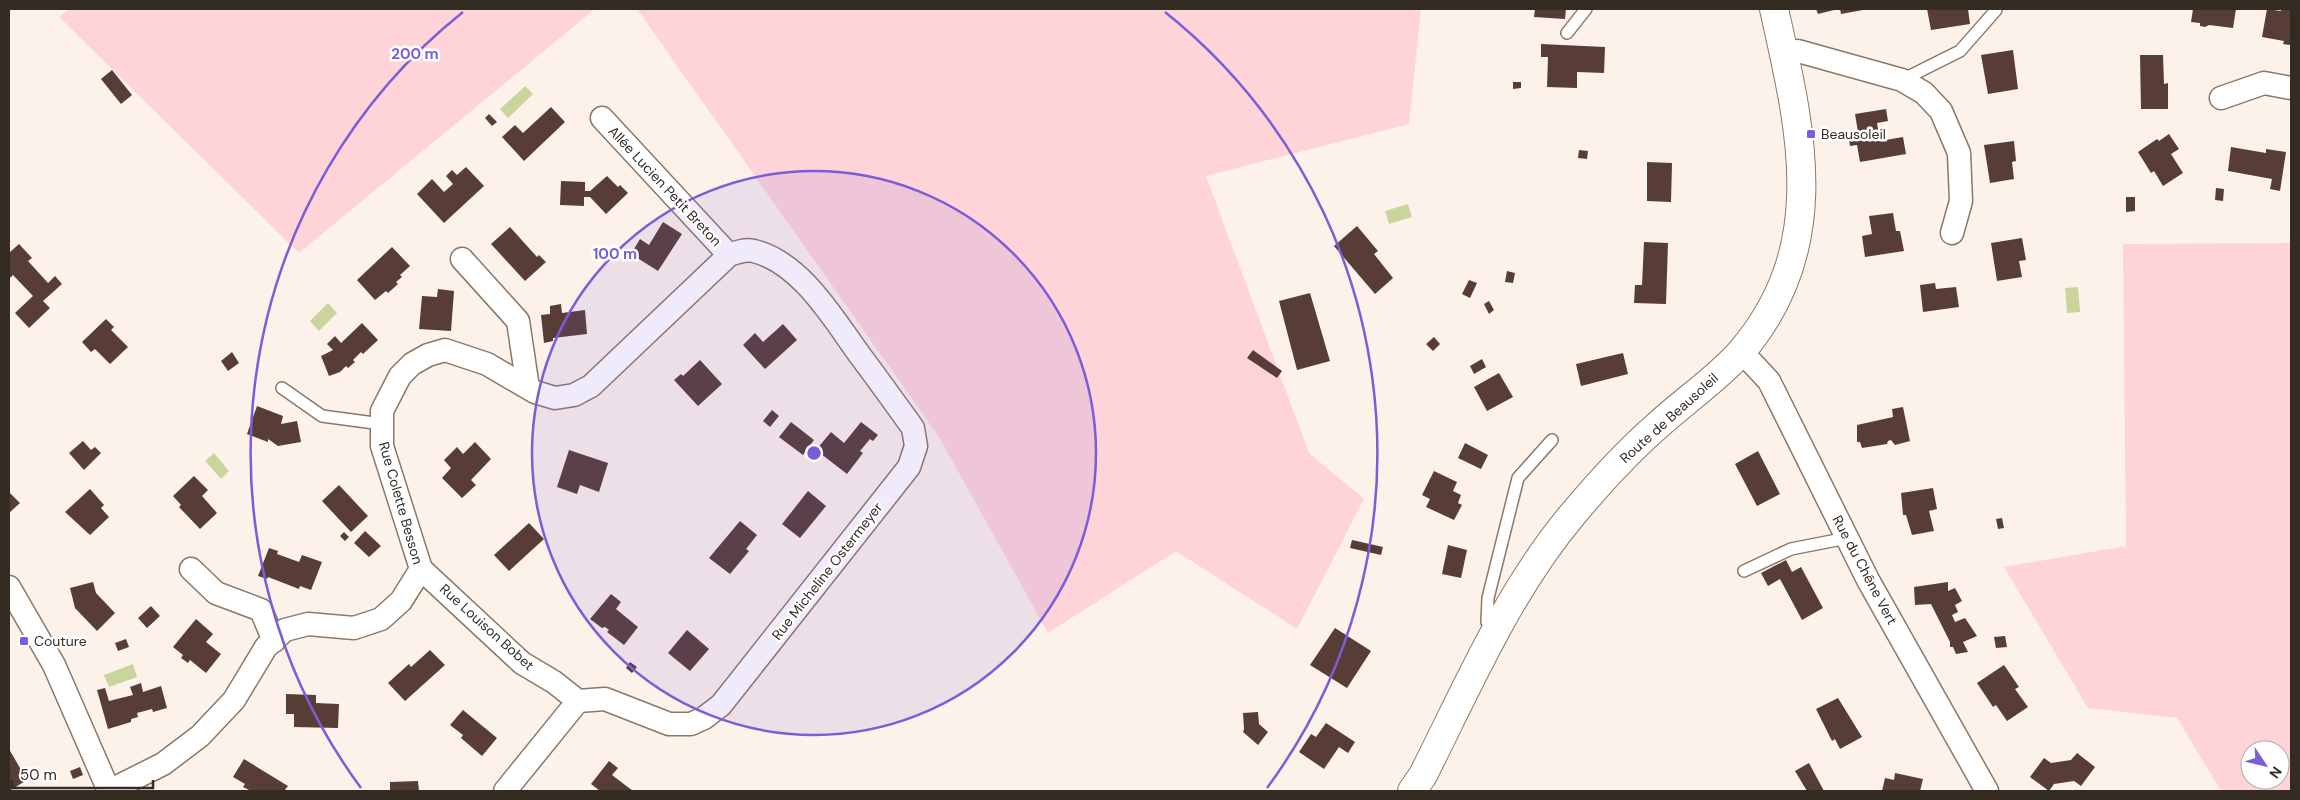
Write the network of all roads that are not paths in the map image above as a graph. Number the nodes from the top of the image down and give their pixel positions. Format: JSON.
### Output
{"nodes":[{"id":1,"x":1586,"y":9,"type":"edge"},
{"id":2,"x":1774,"y":9,"type":"edge"},
{"id":3,"x":1996,"y":10,"type":"edge"},
{"id":4,"x":1568,"y":33,"type":"dead end"},
{"id":5,"x":1784,"y":53,"type":"junction"},
{"id":6,"x":1902,"y":80,"type":"junction"},
{"id":7,"x":2291,"y":88,"type":"edge"},
{"id":8,"x":2221,"y":98,"type":"dead end"},
{"id":9,"x":602,"y":118,"type":"dead end"},
{"id":10,"x":1952,"y":233,"type":"dead end"},
{"id":11,"x":729,"y":255,"type":"junction"},
{"id":12,"x":462,"y":259,"type":"dead end"},
{"id":13,"x":1741,"y":351,"type":"junction"},
{"id":14,"x":282,"y":388,"type":"dead end"},
{"id":15,"x":528,"y":388,"type":"junction"},
{"id":16,"x":382,"y":424,"type":"junction"},
{"id":17,"x":1552,"y":440,"type":"dead end"},
{"id":18,"x":1847,"y":538,"type":"junction"},
{"id":19,"x":191,"y":569,"type":"dead end"},
{"id":20,"x":421,"y":569,"type":"junction"},
{"id":21,"x":1744,"y":570,"type":"dead end"},
{"id":22,"x":9,"y":587,"type":"edge"},
{"id":23,"x":16,"y":616,"type":"edge"},
{"id":24,"x":1497,"y":627,"type":"junction"},
{"id":25,"x":274,"y":641,"type":"junction"},
{"id":26,"x":578,"y":701,"type":"junction"},
{"id":27,"x":109,"y":791,"type":"edge"},
{"id":28,"x":504,"y":791,"type":"edge"},
{"id":29,"x":1412,"y":791,"type":"edge"},
{"id":30,"x":1987,"y":791,"type":"edge"}],
"edges":[{"from":1,"to":4,"type":"lane"},
{"from":2,"to":5,"type":"main road","name":"Route de Beausoleil"},
{"from":3,"to":6,"type":"lane"},
{"from":5,"to":6,"type":"street"},
{"from":5,"to":13,"type":"main road","name":"Route de Beausoleil"},
{"from":6,"to":10,"type":"street"},
{"from":7,"to":8,"type":"street"},
{"from":9,"to":11,"type":"street","name":"Allée Lucien Petit Breton"},
{"from":11,"to":15,"type":"street","name":"Rue Colette Besson"},
{"from":11,"to":26,"type":"street","name":"Rue Micheline Ostermeyer"},
{"from":12,"to":15,"type":"street"},
{"from":13,"to":18,"type":"street","name":"Rue du Chêne Vert"},
{"from":13,"to":24,"type":"main road","name":"Route de Beausoleil"},
{"from":14,"to":16,"type":"lane"},
{"from":15,"to":16,"type":"street","name":"Rue Colette Besson"},
{"from":16,"to":20,"type":"street","name":"Rue Colette Besson"},
{"from":17,"to":24,"type":"lane"},
{"from":18,"to":21,"type":"lane"},
{"from":18,"to":30,"type":"street","name":"Rue du Chêne Vert"},
{"from":19,"to":25,"type":"street"},
{"from":20,"to":25,"type":"street","name":"Rue Colette Besson"},
{"from":20,"to":26,"type":"street","name":"Rue Louison Bobet"},
{"from":22,"to":23,"type":"street"},
{"from":23,"to":27,"type":"street"},
{"from":24,"to":29,"type":"main road","name":"Route de Beausoleil"},
{"from":25,"to":27,"type":"street","name":"Rue Colette Besson"},
{"from":26,"to":28,"type":"street"}]}
